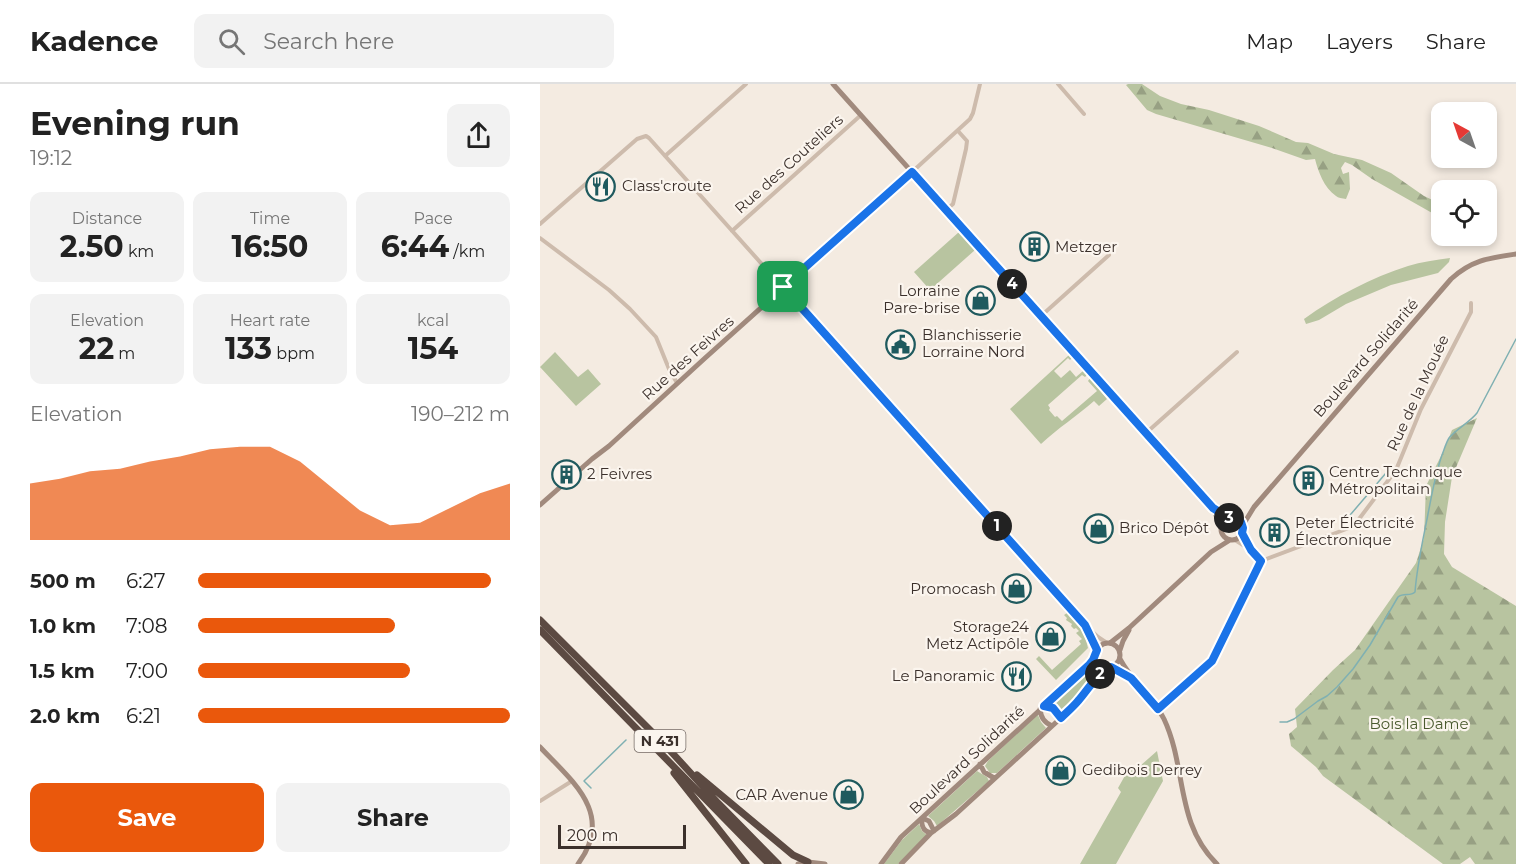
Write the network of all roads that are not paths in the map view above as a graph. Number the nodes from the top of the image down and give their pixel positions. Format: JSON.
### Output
{"nodes":[{"id":1,"x":746,"y":84,"type":"edge"},
{"id":2,"x":833,"y":84,"type":"edge"},
{"id":3,"x":980,"y":84,"type":"edge"},
{"id":4,"x":1058,"y":84,"type":"edge"},
{"id":5,"x":1084,"y":114,"type":"dead end"},
{"id":6,"x":861,"y":115,"type":"junction"},
{"id":7,"x":958,"y":131,"type":"junction"},
{"id":8,"x":665,"y":156,"type":"junction"},
{"id":9,"x":912,"y":172,"type":"junction"},
{"id":10,"x":946,"y":210,"type":"junction"},
{"id":11,"x":540,"y":224,"type":"edge"},
{"id":12,"x":732,"y":231,"type":"junction"},
{"id":13,"x":540,"y":238,"type":"edge"},
{"id":14,"x":1109,"y":255,"type":"dead end"},
{"id":15,"x":1516,"y":255,"type":"edge"},
{"id":16,"x":783,"y":287,"type":"junction"},
{"id":17,"x":1471,"y":303,"type":"dead end"},
{"id":18,"x":1041,"y":316,"type":"junction"},
{"id":19,"x":1237,"y":352,"type":"dead end"},
{"id":20,"x":677,"y":383,"type":"junction"},
{"id":21,"x":1146,"y":433,"type":"junction"},
{"id":22,"x":540,"y":505,"type":"edge"},
{"id":23,"x":1254,"y":507,"type":"junction"},
{"id":24,"x":1213,"y":508,"type":"junction"},
{"id":25,"x":1232,"y":518,"type":"junction"},
{"id":26,"x":1243,"y":525,"type":"junction"},
{"id":27,"x":1221,"y":530,"type":"junction"},
{"id":28,"x":1242,"y":533,"type":"junction"},
{"id":29,"x":1232,"y":540,"type":"junction"},
{"id":30,"x":1251,"y":550,"type":"junction"},
{"id":31,"x":1211,"y":552,"type":"junction"},
{"id":32,"x":1261,"y":561,"type":"junction"},
{"id":33,"x":540,"y":620,"type":"edge"},
{"id":34,"x":1085,"y":625,"type":"junction"},
{"id":35,"x":1129,"y":628,"type":"junction"},
{"id":36,"x":540,"y":630,"type":"edge"},
{"id":37,"x":1108,"y":643,"type":"junction"},
{"id":38,"x":1120,"y":650,"type":"junction"},
{"id":39,"x":1097,"y":651,"type":"junction"},
{"id":40,"x":1120,"y":659,"type":"junction"},
{"id":41,"x":1109,"y":667,"type":"junction"},
{"id":42,"x":1131,"y":678,"type":"junction"},
{"id":43,"x":1042,"y":707,"type":"junction"},
{"id":44,"x":1158,"y":709,"type":"junction"},
{"id":45,"x":1061,"y":718,"type":"junction"},
{"id":46,"x":1052,"y":726,"type":"junction"},
{"id":47,"x":642,"y":734,"type":"junction"},
{"id":48,"x":665,"y":745,"type":"junction"},
{"id":49,"x":540,"y":747,"type":"edge"},
{"id":50,"x":980,"y":764,"type":"junction"},
{"id":51,"x":994,"y":778,"type":"junction"},
{"id":52,"x":572,"y":781,"type":"junction"},
{"id":53,"x":540,"y":801,"type":"edge"},
{"id":54,"x":922,"y":818,"type":"junction"},
{"id":55,"x":933,"y":832,"type":"junction"},
{"id":56,"x":808,"y":862,"type":"junction"},
{"id":57,"x":578,"y":864,"type":"edge"},
{"id":58,"x":746,"y":864,"type":"edge"},
{"id":59,"x":769,"y":864,"type":"edge"},
{"id":60,"x":778,"y":864,"type":"edge"},
{"id":61,"x":798,"y":864,"type":"edge"},
{"id":62,"x":825,"y":864,"type":"edge"},
{"id":63,"x":880,"y":864,"type":"edge"},
{"id":64,"x":901,"y":864,"type":"edge"},
{"id":65,"x":1217,"y":864,"type":"edge"}],
"edges":[{"from":1,"to":8,"type":"street"},
{"from":2,"to":6,"type":"street"},
{"from":3,"to":7,"type":"street","name":"Rue des Feivres"},
{"from":4,"to":5,"type":"street"},
{"from":6,"to":9,"type":"street"},
{"from":6,"to":12,"type":"street","name":"Rue des Couteliers"},
{"from":7,"to":9,"type":"street","name":"Rue des Feivres"},
{"from":7,"to":10,"type":"street"},
{"from":8,"to":11,"type":"street"},
{"from":8,"to":12,"type":"street"},
{"from":9,"to":10,"type":"street"},
{"from":9,"to":16,"type":"street","name":"Rue des Feivres"},
{"from":10,"to":18,"type":"street"},
{"from":12,"to":16,"type":"street"},
{"from":13,"to":20,"type":"street"},
{"from":14,"to":18,"type":"street"},
{"from":15,"to":23,"type":"street","name":"Boulevard Solidarité"},
{"from":16,"to":20,"type":"street","name":"Rue des Feivres"},
{"from":16,"to":34,"type":"street"},
{"from":17,"to":32,"type":"street","name":"Rue de la Mouée"},
{"from":18,"to":21,"type":"street"},
{"from":19,"to":21,"type":"street"},
{"from":20,"to":22,"type":"street","name":"Rue des Feivres"},
{"from":21,"to":24,"type":"street"},
{"from":23,"to":25,"type":"street","name":"Boulevard Solidarité"},
{"from":23,"to":26,"type":"street","name":"Boulevard Solidarité"},
{"from":24,"to":25,"type":"street"},
{"from":24,"to":27,"type":"street"},
{"from":25,"to":26,"type":"street"},
{"from":25,"to":27,"type":"street"},
{"from":26,"to":28,"type":"street"},
{"from":27,"to":29,"type":"street"},
{"from":27,"to":31,"type":"street"},
{"from":28,"to":29,"type":"street"},
{"from":28,"to":30,"type":"street"},
{"from":29,"to":30,"type":"street"},
{"from":29,"to":31,"type":"street"},
{"from":30,"to":32,"type":"street"},
{"from":31,"to":35,"type":"street"},
{"from":32,"to":44,"type":"street"},
{"from":33,"to":48,"type":"highway","number":"N 431"},
{"from":34,"to":37,"type":"street"},
{"from":34,"to":39,"type":"street"},
{"from":35,"to":37,"type":"street"},
{"from":35,"to":38,"type":"street"},
{"from":36,"to":47,"type":"highway","number":"N 431"},
{"from":37,"to":38,"type":"street"},
{"from":37,"to":39,"type":"street"},
{"from":38,"to":40,"type":"street"},
{"from":39,"to":41,"type":"street"},
{"from":39,"to":43,"type":"street","name":"Boulevard Solidarité"},
{"from":40,"to":41,"type":"street"},
{"from":40,"to":42,"type":"street"},
{"from":41,"to":42,"type":"street"},
{"from":41,"to":45,"type":"street","name":"Boulevard Solidarité"},
{"from":42,"to":44,"type":"street"},
{"from":43,"to":45,"type":"street"},
{"from":43,"to":46,"type":"street"},
{"from":43,"to":50,"type":"street","name":"Boulevard Solidarité"},
{"from":44,"to":65,"type":"street"},
{"from":45,"to":46,"type":"street","name":"Boulevard Solidarité"},
{"from":46,"to":51,"type":"street","name":"Boulevard Solidarité"},
{"from":47,"to":58,"type":"highway"},
{"from":47,"to":59,"type":"highway","number":"N 431"},
{"from":48,"to":56,"type":"highway"},
{"from":48,"to":60,"type":"highway","number":"N 431"},
{"from":49,"to":52,"type":"street"},
{"from":50,"to":51,"type":"street"},
{"from":50,"to":54,"type":"street","name":"Boulevard Solidarité"},
{"from":51,"to":55,"type":"street","name":"Boulevard Solidarité"},
{"from":52,"to":53,"type":"street"},
{"from":52,"to":57,"type":"street"},
{"from":54,"to":55,"type":"street"},
{"from":54,"to":55,"type":"street"},
{"from":54,"to":63,"type":"street","name":"Boulevard Solidarité"},
{"from":55,"to":64,"type":"street","name":"Boulevard Solidarité"},
{"from":56,"to":61,"type":"street"},
{"from":56,"to":62,"type":"street"}]}
